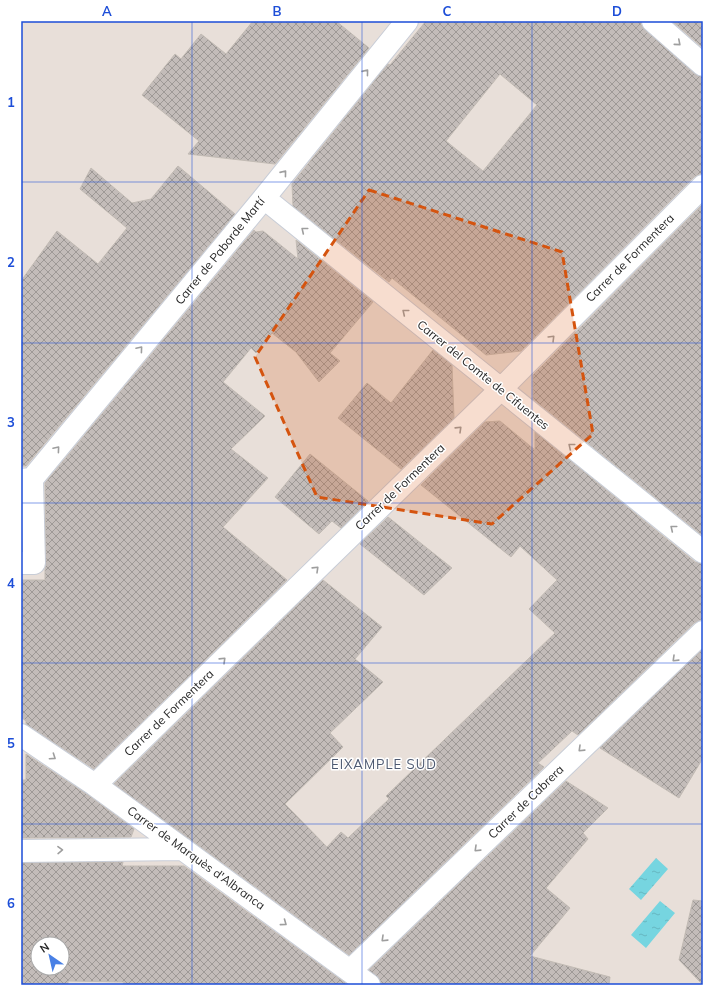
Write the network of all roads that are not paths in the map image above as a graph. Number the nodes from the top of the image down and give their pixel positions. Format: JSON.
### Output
{"nodes":[{"id":1,"x":407,"y":21,"type":"edge"},
{"id":2,"x":652,"y":21,"type":"edge"},
{"id":3,"x":703,"y":65,"type":"edge"},
{"id":4,"x":703,"y":186,"type":"edge"},
{"id":5,"x":264,"y":198,"type":"junction"},
{"id":6,"x":501,"y":389,"type":"junction"},
{"id":7,"x":27,"y":479,"type":"edge"},
{"id":8,"x":703,"y":552,"type":"edge"},
{"id":9,"x":21,"y":563,"type":"edge"},
{"id":10,"x":703,"y":632,"type":"edge"},
{"id":11,"x":21,"y":735,"type":"edge"},
{"id":12,"x":95,"y":785,"type":"junction"},
{"id":13,"x":183,"y":849,"type":"junction"},
{"id":14,"x":21,"y":851,"type":"edge"},
{"id":15,"x":350,"y":971,"type":"junction"},
{"id":16,"x":369,"y":985,"type":"edge"}],
"edges":[{"from":5,"to":1,"type":"street","name":"Carrer de Paborde Martí","one_way":true},
{"from":2,"to":3,"type":"street","one_way":true},
{"from":6,"to":4,"type":"street","name":"Carrer de Formentera","one_way":true},
{"from":6,"to":5,"type":"street","name":"Carrer del Comte de Cifuentes","one_way":true},
{"from":7,"to":5,"type":"street","name":"Carrer de Paborde Martí","one_way":true},
{"from":8,"to":6,"type":"street","name":"Carrer del Comte de Cifuentes","one_way":true},
{"from":12,"to":6,"type":"street","name":"Carrer de Formentera","one_way":true},
{"from":7,"to":9,"type":"street"},
{"from":10,"to":15,"type":"street","name":"Carrer de Cabrera","one_way":true},
{"from":11,"to":12,"type":"street","name":"Carrer de Marquès d'Albranca","one_way":true},
{"from":12,"to":13,"type":"street","name":"Carrer de Marquès d'Albranca"},
{"from":14,"to":13,"type":"street","one_way":true},
{"from":13,"to":15,"type":"street","name":"Carrer de Marquès d'Albranca","one_way":true},
{"from":15,"to":16,"type":"street","name":"Carrer de Marquès d'Albranca"}]}
